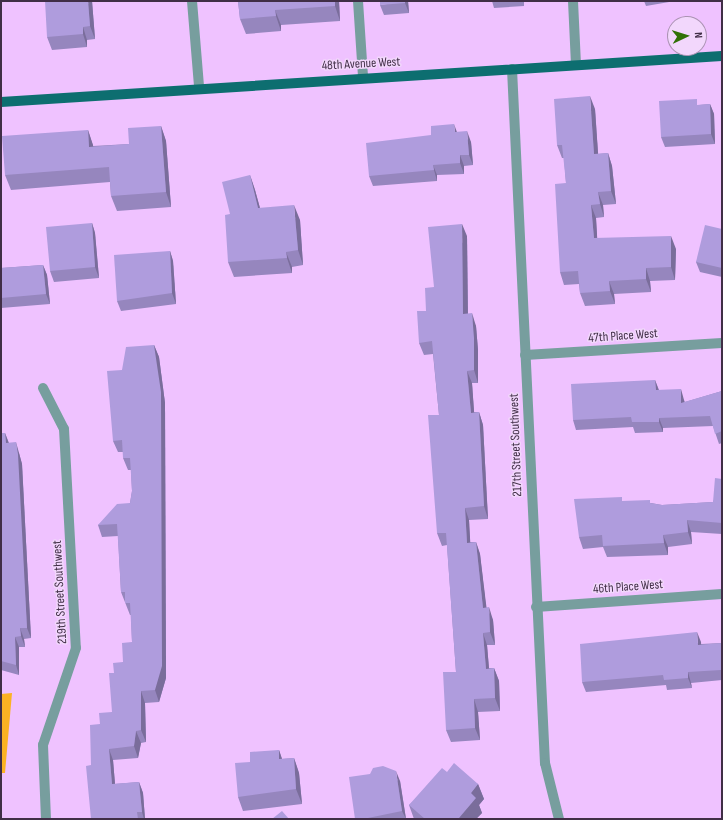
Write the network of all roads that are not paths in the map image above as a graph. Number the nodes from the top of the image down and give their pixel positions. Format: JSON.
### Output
{"nodes":[{"id":1,"x":192,"y":1,"type":"edge"},
{"id":2,"x":358,"y":1,"type":"edge"},
{"id":3,"x":573,"y":1,"type":"edge"},
{"id":4,"x":722,"y":56,"type":"edge"},
{"id":5,"x":576,"y":65,"type":"junction"},
{"id":6,"x":512,"y":69,"type":"junction"},
{"id":7,"x":363,"y":77,"type":"junction"},
{"id":8,"x":199,"y":87,"type":"junction"},
{"id":9,"x":1,"y":94,"type":"edge"},
{"id":10,"x":1,"y":102,"type":"edge"},
{"id":11,"x":722,"y":343,"type":"edge"},
{"id":12,"x":525,"y":355,"type":"junction"},
{"id":13,"x":43,"y":388,"type":"dead end"},
{"id":14,"x":722,"y":594,"type":"edge"},
{"id":15,"x":536,"y":607,"type":"junction"},
{"id":16,"x":46,"y":819,"type":"edge"},
{"id":17,"x":559,"y":819,"type":"edge"}],
"edges":[{"from":1,"to":8,"type":"street"},
{"from":2,"to":7,"type":"street"},
{"from":3,"to":5,"type":"street"},
{"from":4,"to":5,"type":"main road","name":"48th Avenue West"},
{"from":5,"to":6,"type":"main road","name":"48th Avenue West"},
{"from":6,"to":7,"type":"main road","name":"48th Avenue West"},
{"from":6,"to":12,"type":"street","name":"217th Street Southwest"},
{"from":7,"to":8,"type":"main road","name":"48th Avenue West"},
{"from":8,"to":10,"type":"main road","name":"48th Avenue West"},
{"from":9,"to":10,"type":"street"},
{"from":11,"to":12,"type":"street","name":"47th Place West"},
{"from":12,"to":15,"type":"street","name":"217th Street Southwest"},
{"from":13,"to":16,"type":"street","name":"219th Street Southwest"},
{"from":14,"to":15,"type":"street","name":"46th Place West"},
{"from":15,"to":17,"type":"street","name":"217th Street Southwest"}]}
